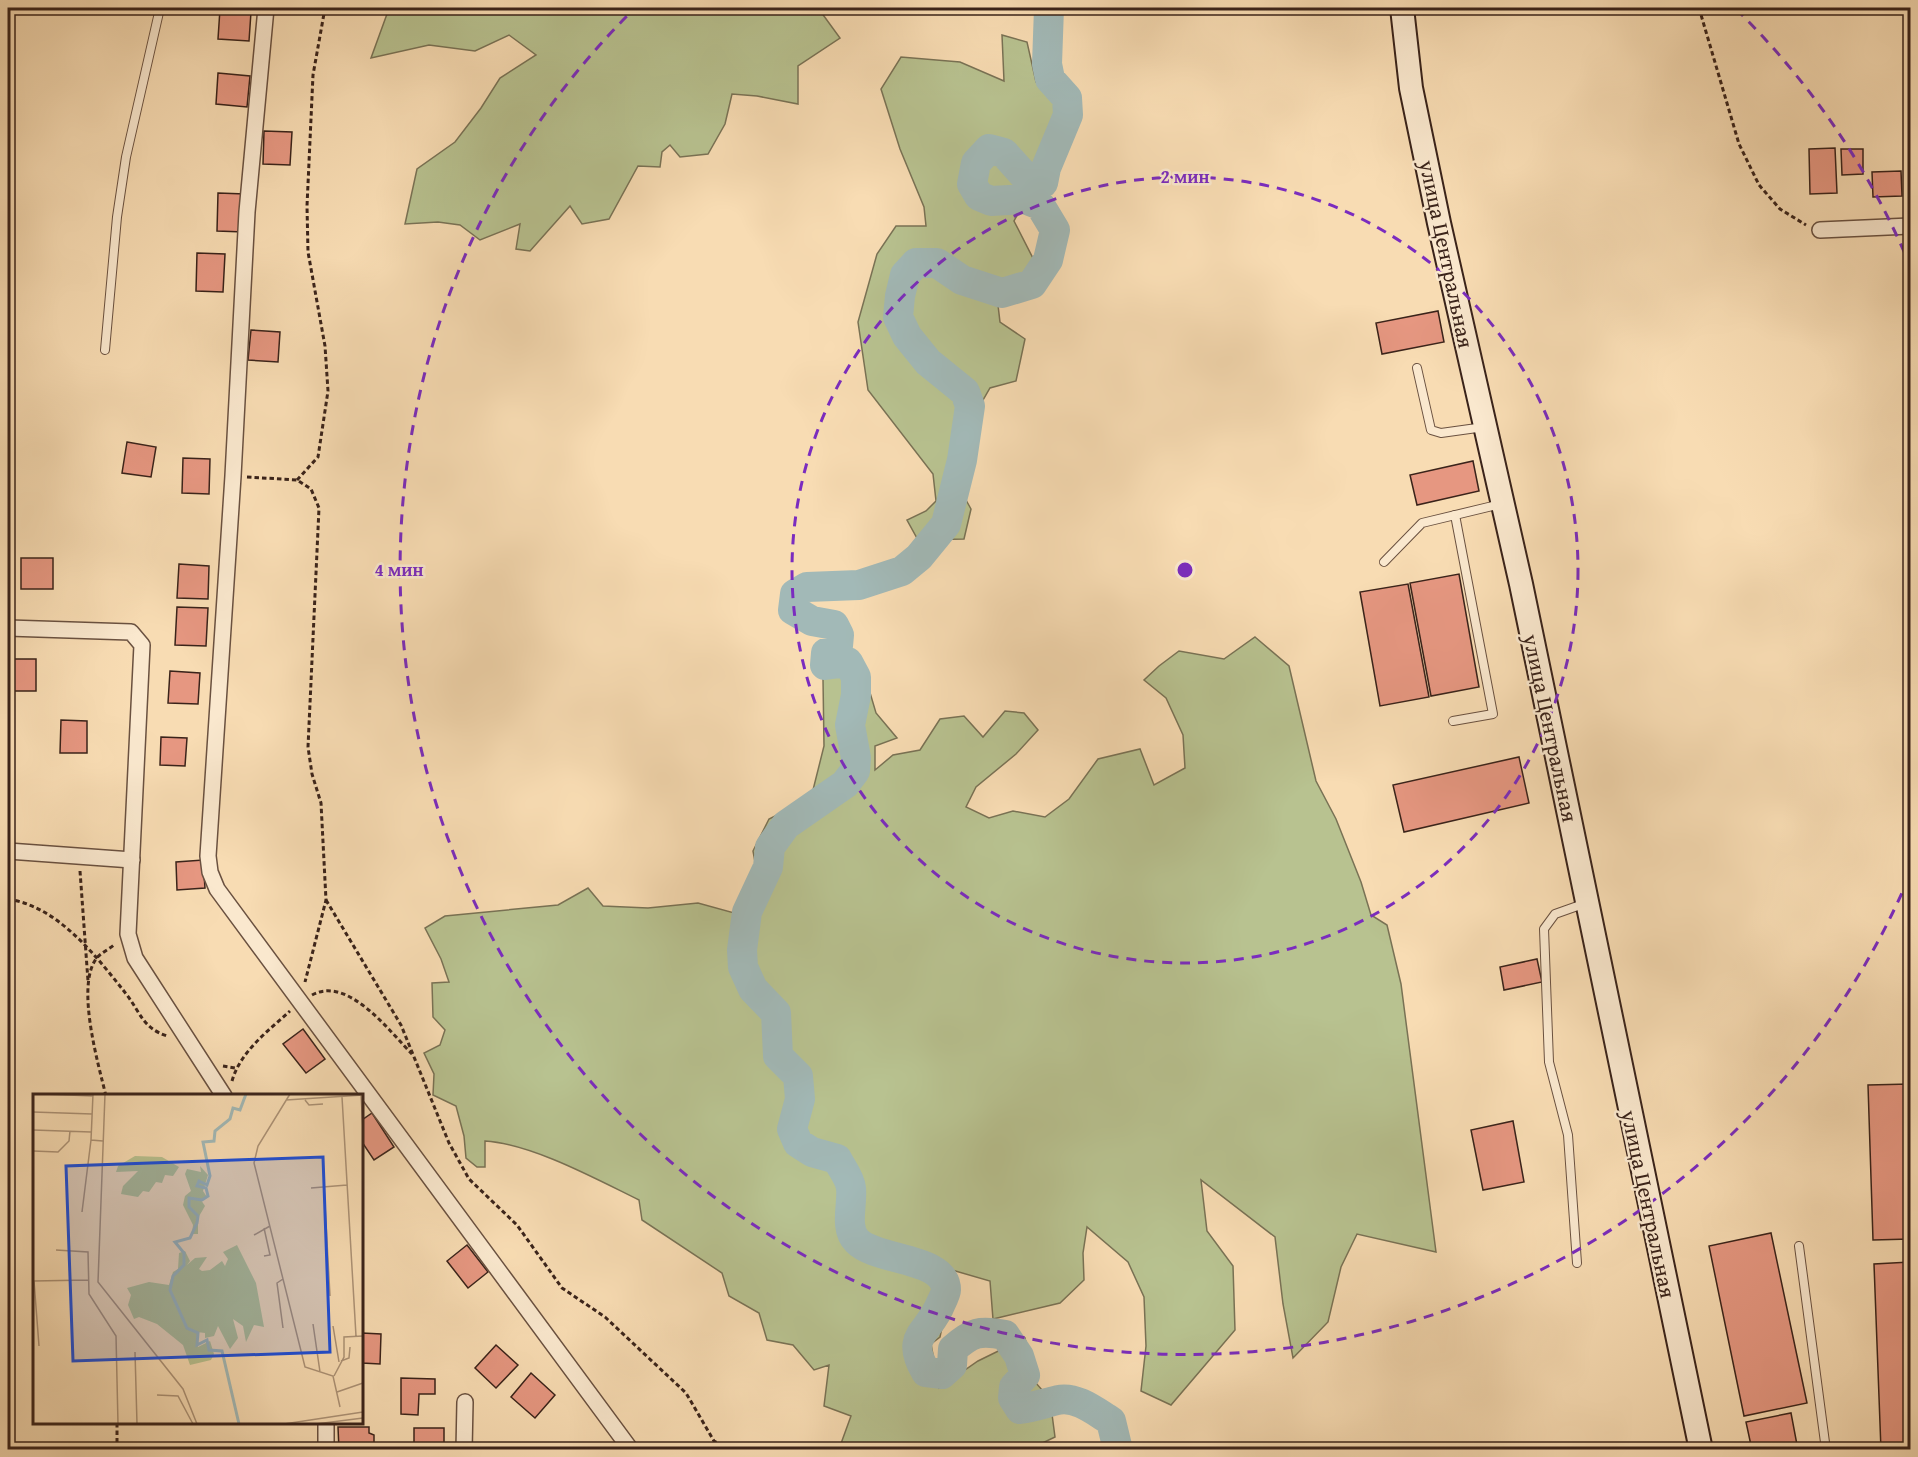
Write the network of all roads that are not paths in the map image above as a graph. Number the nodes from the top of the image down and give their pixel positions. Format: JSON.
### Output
{"nodes":[{"id":1,"x":160,"y":8,"type":"edge"},
{"id":2,"x":266,"y":8,"type":"edge"},
{"id":3,"x":1402,"y":8,"type":"edge"},
{"id":4,"x":1911,"y":226,"type":"edge"},
{"id":5,"x":1820,"y":230,"type":"road end"},
{"id":6,"x":105,"y":350,"type":"dead end"},
{"id":7,"x":1417,"y":368,"type":"dead end"},
{"id":8,"x":1485,"y":426,"type":"junction"},
{"id":9,"x":1503,"y":504,"type":"junction"},
{"id":10,"x":1455,"y":515,"type":"junction"},
{"id":11,"x":1383,"y":562,"type":"dead end"},
{"id":12,"x":8,"y":628,"type":"edge"},
{"id":13,"x":1453,"y":721,"type":"dead end"},
{"id":14,"x":8,"y":851,"type":"edge"},
{"id":15,"x":132,"y":860,"type":"junction"},
{"id":16,"x":1587,"y":903,"type":"junction"},
{"id":17,"x":227,"y":1091,"type":"edge"},
{"id":18,"x":1798,"y":1246,"type":"dead end"},
{"id":19,"x":1577,"y":1263,"type":"dead end"},
{"id":20,"x":465,"y":1402,"type":"dead end"},
{"id":21,"x":326,"y":1424,"type":"edge"},
{"id":22,"x":326,"y":1449,"type":"edge"},
{"id":23,"x":464,"y":1449,"type":"edge"},
{"id":24,"x":631,"y":1449,"type":"edge"},
{"id":25,"x":1701,"y":1449,"type":"edge"},
{"id":26,"x":1826,"y":1449,"type":"edge"}],
"edges":[{"from":1,"to":6,"type":"lane"},
{"from":2,"to":24,"type":"street"},
{"from":3,"to":8,"type":"main road","name":"улица Центральная"},
{"from":4,"to":5,"type":"street"},
{"from":7,"to":8,"type":"lane"},
{"from":8,"to":9,"type":"main road","name":"улица Центральная"},
{"from":9,"to":10,"type":"lane"},
{"from":9,"to":16,"type":"main road","name":"улица Центральная"},
{"from":10,"to":11,"type":"lane"},
{"from":10,"to":13,"type":"lane"},
{"from":12,"to":15,"type":"street"},
{"from":14,"to":15,"type":"street"},
{"from":15,"to":17,"type":"street"},
{"from":16,"to":19,"type":"lane"},
{"from":16,"to":25,"type":"main road","name":"улица Центральная"},
{"from":18,"to":26,"type":"lane"},
{"from":20,"to":23,"type":"street"},
{"from":21,"to":22,"type":"street"}]}
